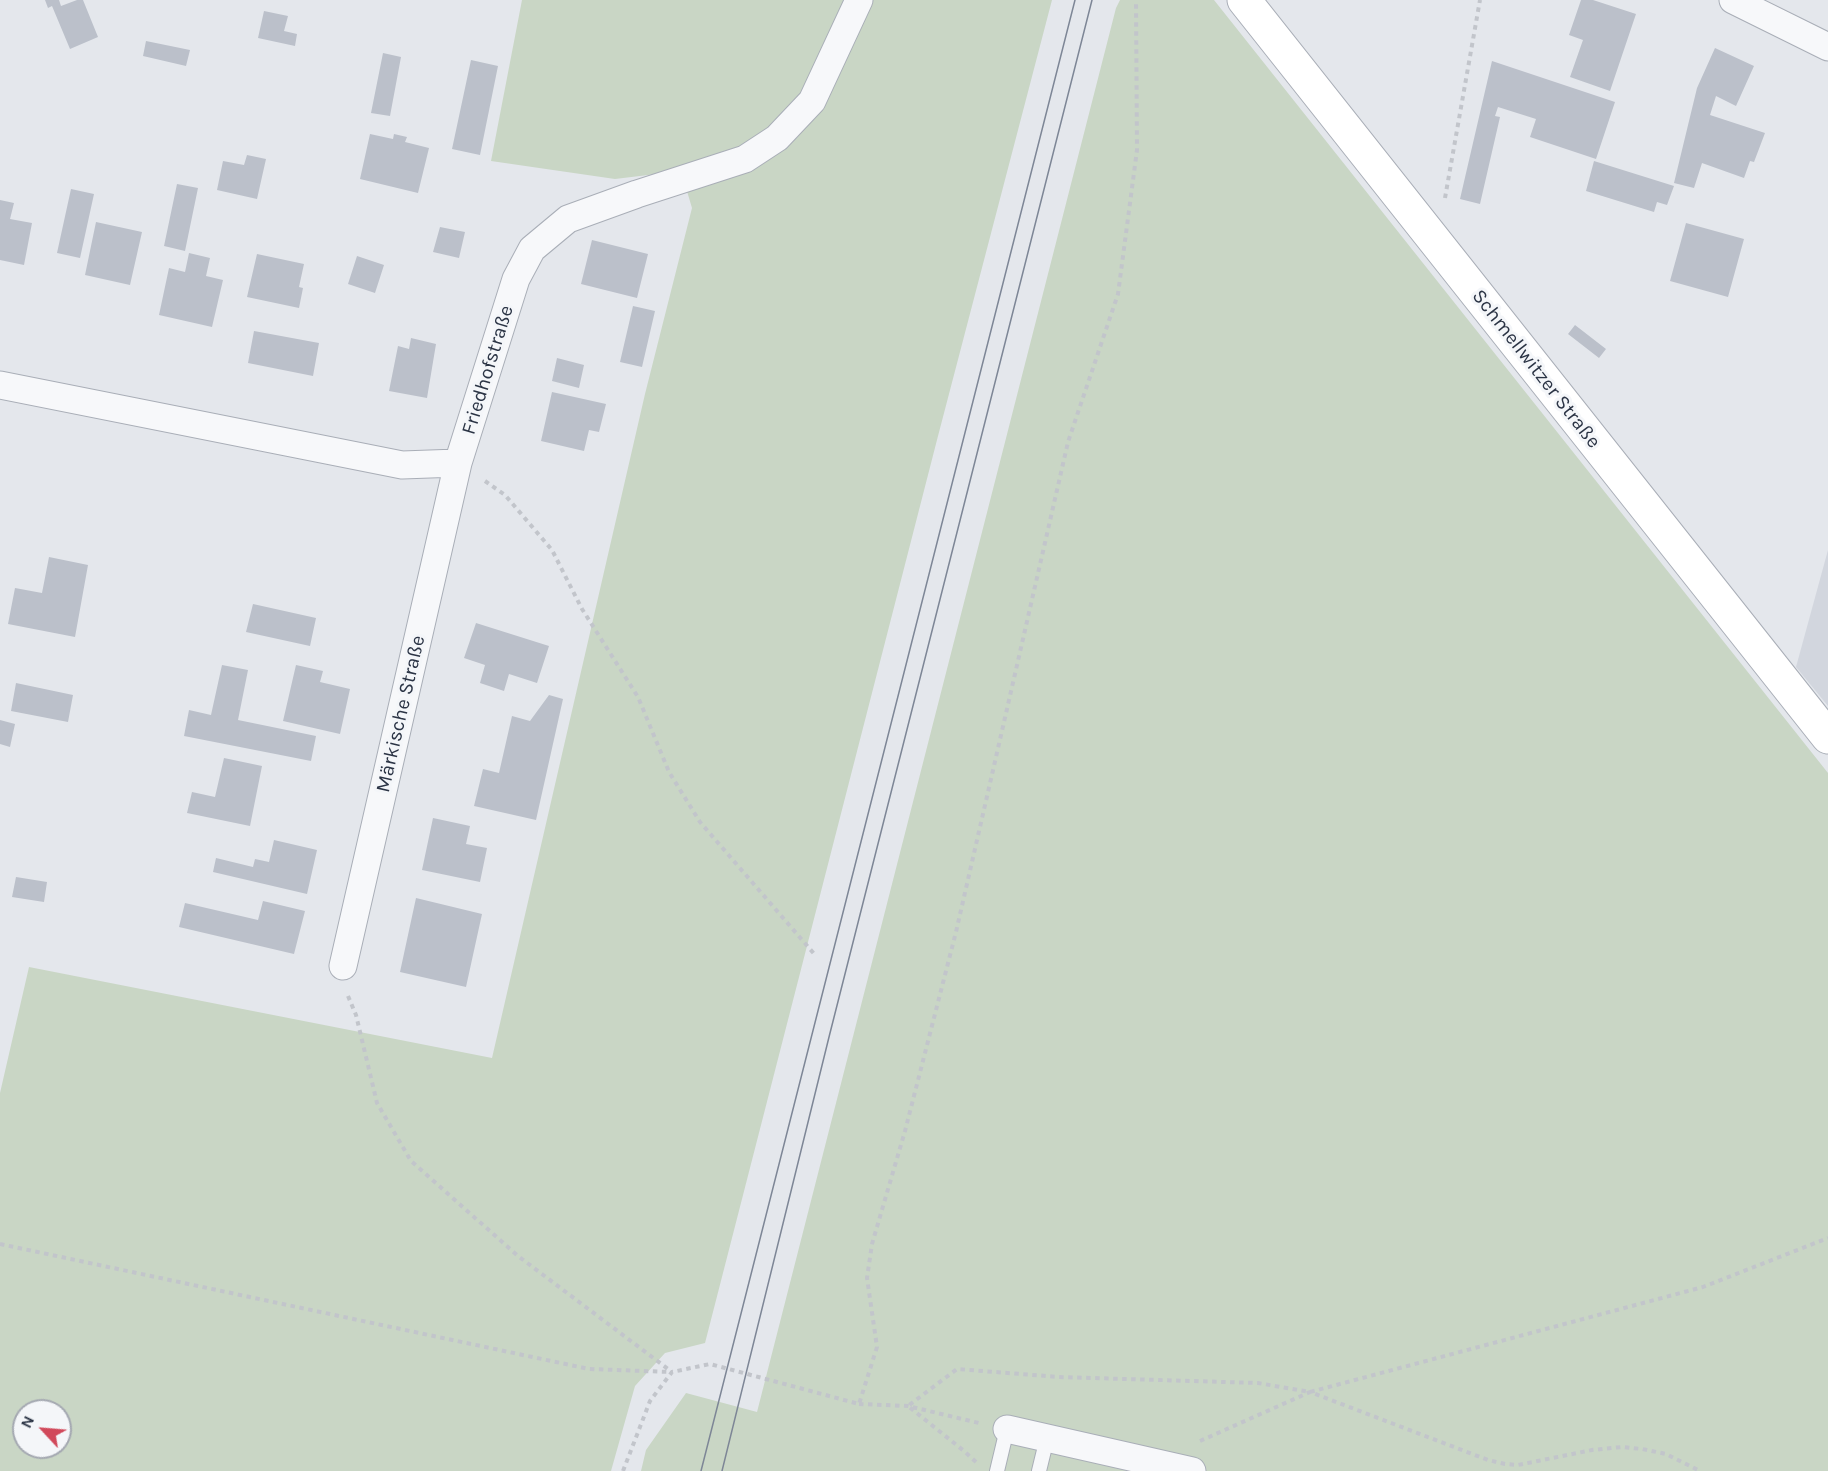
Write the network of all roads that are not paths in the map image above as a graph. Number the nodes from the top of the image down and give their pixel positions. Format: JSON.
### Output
{"nodes":[{"id":1,"x":859,"y":0,"type":"edge"},
{"id":2,"x":1244,"y":0,"type":"edge"},
{"id":3,"x":1733,"y":0,"type":"edge"},
{"id":4,"x":1828,"y":47,"type":"edge"},
{"id":5,"x":0,"y":385,"type":"edge"},
{"id":6,"x":458,"y":463,"type":"junction"},
{"id":7,"x":1828,"y":737,"type":"edge"},
{"id":8,"x":343,"y":966,"type":"road end"},
{"id":9,"x":1007,"y":1429,"type":"joint"},
{"id":10,"x":1047,"y":1438,"type":"junction"},
{"id":11,"x":997,"y":1471,"type":"edge"},
{"id":12,"x":1039,"y":1471,"type":"edge"},
{"id":13,"x":1192,"y":1471,"type":"edge"}],
"edges":[{"from":1,"to":6,"type":"street","name":"Friedhofstraße"},
{"from":2,"to":7,"type":"street","name":"Schmellwitzer Straße"},
{"from":3,"to":4,"type":"street"},
{"from":5,"to":6,"type":"street"},
{"from":6,"to":8,"type":"street","name":"Märkische Straße"},
{"from":9,"to":10,"type":"street"},
{"from":9,"to":11,"type":"lane"},
{"from":10,"to":12,"type":"lane"},
{"from":10,"to":13,"type":"street"}]}
